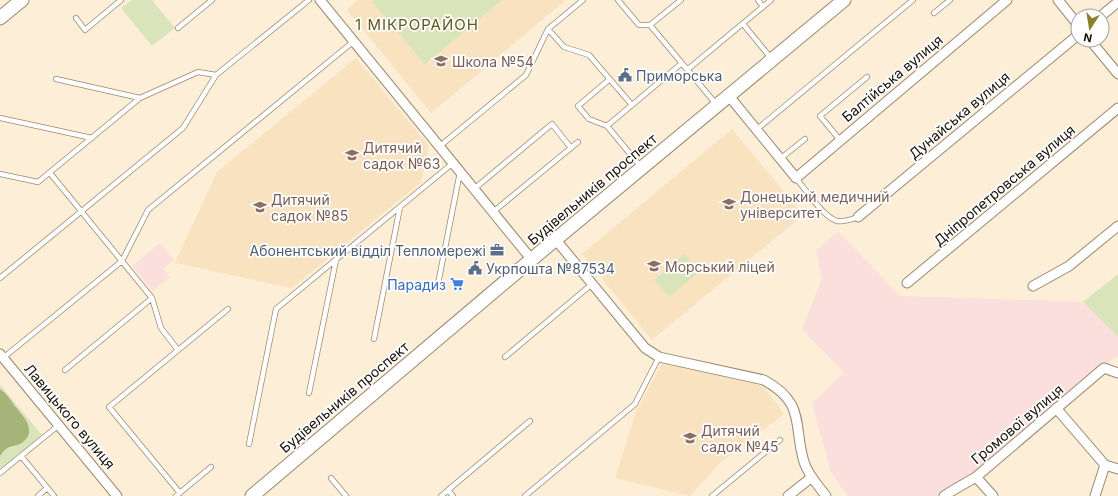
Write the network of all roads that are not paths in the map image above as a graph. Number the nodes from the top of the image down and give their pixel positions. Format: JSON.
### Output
{"nodes":[{"id":1,"x":22,"y":0,"type":"edge"},
{"id":2,"x":121,"y":0,"type":"edge"},
{"id":3,"x":212,"y":0,"type":"edge"},
{"id":4,"x":309,"y":0,"type":"edge"},
{"id":5,"x":320,"y":0,"type":"edge"},
{"id":6,"x":583,"y":0,"type":"edge"},
{"id":7,"x":618,"y":0,"type":"edge"},
{"id":8,"x":680,"y":0,"type":"edge"},
{"id":9,"x":758,"y":0,"type":"edge"},
{"id":10,"x":772,"y":0,"type":"edge"},
{"id":11,"x":844,"y":0,"type":"edge"},
{"id":12,"x":913,"y":0,"type":"edge"},
{"id":13,"x":950,"y":0,"type":"edge"},
{"id":14,"x":1007,"y":0,"type":"edge"},
{"id":15,"x":1058,"y":0,"type":"edge"},
{"id":16,"x":1118,"y":2,"type":"edge"},
{"id":17,"x":763,"y":7,"type":"junction"},
{"id":18,"x":1110,"y":9,"type":"edge"},
{"id":19,"x":934,"y":13,"type":"dead end"},
{"id":20,"x":1070,"y":15,"type":"edge"},
{"id":21,"x":0,"y":18,"type":"edge"},
{"id":22,"x":76,"y":18,"type":"dead end"},
{"id":23,"x":743,"y":24,"type":"junction"},
{"id":24,"x":650,"y":25,"type":"junction"},
{"id":25,"x":178,"y":28,"type":"dead end"},
{"id":26,"x":548,"y":29,"type":"junction"},
{"id":27,"x":354,"y":41,"type":"junction"},
{"id":28,"x":1070,"y":42,"type":"edge"},
{"id":29,"x":1097,"y":48,"type":"edge"},
{"id":30,"x":772,"y":60,"type":"junction"},
{"id":31,"x":682,"y":63,"type":"junction"},
{"id":32,"x":688,"y":70,"type":"junction"},
{"id":33,"x":1118,"y":74,"type":"edge"},
{"id":34,"x":216,"y":75,"type":"junction"},
{"id":35,"x":867,"y":77,"type":"dead end"},
{"id":36,"x":56,"y":79,"type":"dead end"},
{"id":37,"x":610,"y":79,"type":"junction"},
{"id":38,"x":729,"y":96,"type":"junction"},
{"id":39,"x":140,"y":98,"type":"junction"},
{"id":40,"x":632,"y":105,"type":"junction"},
{"id":41,"x":717,"y":106,"type":"junction"},
{"id":42,"x":1118,"y":108,"type":"edge"},
{"id":43,"x":0,"y":118,"type":"edge"},
{"id":44,"x":607,"y":126,"type":"junction"},
{"id":45,"x":756,"y":130,"type":"junction"},
{"id":46,"x":92,"y":138,"type":"junction"},
{"id":47,"x":805,"y":139,"type":"dead end"},
{"id":48,"x":840,"y":140,"type":"junction"},
{"id":49,"x":578,"y":142,"type":"dead end"},
{"id":50,"x":440,"y":147,"type":"junction"},
{"id":51,"x":571,"y":148,"type":"junction"},
{"id":52,"x":780,"y":159,"type":"junction"},
{"id":53,"x":453,"y":163,"type":"junction"},
{"id":54,"x":642,"y":168,"type":"junction"},
{"id":55,"x":460,"y":172,"type":"junction"},
{"id":56,"x":50,"y":173,"type":"junction"},
{"id":57,"x":0,"y":174,"type":"edge"},
{"id":58,"x":796,"y":178,"type":"junction"},
{"id":59,"x":474,"y":189,"type":"junction"},
{"id":60,"x":400,"y":207,"type":"junction"},
{"id":61,"x":81,"y":211,"type":"junction"},
{"id":62,"x":493,"y":212,"type":"junction"},
{"id":63,"x":858,"y":216,"type":"joint"},
{"id":64,"x":1118,"y":226,"type":"edge"},
{"id":65,"x":556,"y":240,"type":"junction"},
{"id":66,"x":336,"y":260,"type":"junction"},
{"id":67,"x":532,"y":260,"type":"junction"},
{"id":68,"x":122,"y":261,"type":"junction"},
{"id":69,"x":0,"y":278,"type":"edge"},
{"id":70,"x":907,"y":283,"type":"dead end"},
{"id":71,"x":438,"y":284,"type":"dead end"},
{"id":72,"x":592,"y":284,"type":"junction"},
{"id":73,"x":1032,"y":286,"type":"dead end"},
{"id":74,"x":152,"y":298,"type":"junction"},
{"id":75,"x":228,"y":309,"type":"dead end"},
{"id":76,"x":374,"y":339,"type":"dead end"},
{"id":77,"x":178,"y":350,"type":"junction"},
{"id":78,"x":2,"y":356,"type":"edge"},
{"id":79,"x":659,"y":356,"type":"junction"},
{"id":80,"x":505,"y":357,"type":"dead end"},
{"id":81,"x":65,"y":370,"type":"dead end"},
{"id":82,"x":1118,"y":373,"type":"edge"},
{"id":83,"x":309,"y":393,"type":"dead end"},
{"id":84,"x":1056,"y":408,"type":"junction"},
{"id":85,"x":530,"y":421,"type":"dead end"},
{"id":86,"x":59,"y":425,"type":"junction"},
{"id":87,"x":780,"y":440,"type":"dead end"},
{"id":88,"x":249,"y":444,"type":"dead end"},
{"id":89,"x":21,"y":456,"type":"junction"},
{"id":90,"x":1105,"y":465,"type":"junction"},
{"id":91,"x":211,"y":467,"type":"dead end"},
{"id":92,"x":1118,"y":469,"type":"edge"},
{"id":93,"x":0,"y":473,"type":"edge"},
{"id":94,"x":812,"y":477,"type":"junction"},
{"id":95,"x":976,"y":477,"type":"junction"},
{"id":96,"x":331,"y":478,"type":"dead end"},
{"id":97,"x":47,"y":488,"type":"junction"},
{"id":98,"x":448,"y":490,"type":"junction"},
{"id":99,"x":178,"y":494,"type":"edge"},
{"id":100,"x":38,"y":496,"type":"edge"},
{"id":101,"x":54,"y":496,"type":"edge"},
{"id":102,"x":118,"y":496,"type":"edge"},
{"id":103,"x":252,"y":496,"type":"edge"},
{"id":104,"x":346,"y":496,"type":"edge"},
{"id":105,"x":441,"y":496,"type":"edge"},
{"id":106,"x":453,"y":496,"type":"edge"},
{"id":107,"x":525,"y":496,"type":"edge"},
{"id":108,"x":712,"y":496,"type":"edge"},
{"id":109,"x":788,"y":496,"type":"edge"},
{"id":110,"x":826,"y":496,"type":"edge"},
{"id":111,"x":944,"y":496,"type":"edge"},
{"id":112,"x":994,"y":496,"type":"edge"},
{"id":113,"x":1095,"y":496,"type":"edge"}],
"edges":[{"from":1,"to":21,"type":"main road"},
{"from":2,"to":22,"type":"lane"},
{"from":3,"to":25,"type":"lane"},
{"from":4,"to":34,"type":"lane"},
{"from":5,"to":27,"type":"street"},
{"from":6,"to":26,"type":"lane"},
{"from":7,"to":24,"type":"lane"},
{"from":8,"to":24,"type":"lane"},
{"from":9,"to":17,"type":"lane"},
{"from":10,"to":17,"type":"lane"},
{"from":11,"to":30,"type":"main road","name":"Будівельників проспект"},
{"from":12,"to":45,"type":"lane"},
{"from":13,"to":19,"type":"lane"},
{"from":14,"to":48,"type":"street","name":"Балтійська вулиця"},
{"from":15,"to":20,"type":"street"},
{"from":16,"to":18,"type":"street"},
{"from":17,"to":23,"type":"lane"},
{"from":23,"to":30,"type":"lane"},
{"from":23,"to":32,"type":"lane"},
{"from":24,"to":31,"type":"lane"},
{"from":26,"to":37,"type":"lane"},
{"from":26,"to":50,"type":"lane"},
{"from":27,"to":50,"type":"street"},
{"from":27,"to":68,"type":"lane"},
{"from":28,"to":63,"type":"street","name":"Дунайська вулиця"},
{"from":29,"to":33,"type":"street"},
{"from":30,"to":38,"type":"main road","name":"Будівельників проспект"},
{"from":31,"to":32,"type":"lane"},
{"from":31,"to":40,"type":"lane"},
{"from":32,"to":41,"type":"lane"},
{"from":34,"to":39,"type":"lane"},
{"from":34,"to":61,"type":"lane"},
{"from":35,"to":48,"type":"lane"},
{"from":36,"to":39,"type":"lane"},
{"from":37,"to":40,"type":"lane"},
{"from":37,"to":44,"type":"lane"},
{"from":38,"to":41,"type":"main road","name":"Будівельників проспект"},
{"from":38,"to":45,"type":"street"},
{"from":39,"to":46,"type":"lane"},
{"from":40,"to":44,"type":"lane"},
{"from":41,"to":54,"type":"main road","name":"Будівельників проспект"},
{"from":42,"to":70,"type":"street","name":"Дніпропетровська вулиця"},
{"from":43,"to":46,"type":"lane"},
{"from":44,"to":54,"type":"lane"},
{"from":45,"to":52,"type":"street"},
{"from":46,"to":56,"type":"lane"},
{"from":47,"to":52,"type":"lane"},
{"from":48,"to":58,"type":"street","name":"Балтійська вулиця"},
{"from":49,"to":51,"type":"lane"},
{"from":50,"to":53,"type":"street"},
{"from":51,"to":59,"type":"lane"},
{"from":51,"to":62,"type":"lane"},
{"from":52,"to":58,"type":"street"},
{"from":53,"to":55,"type":"street"},
{"from":53,"to":60,"type":"lane"},
{"from":54,"to":65,"type":"main road","name":"Будівельників проспект"},
{"from":55,"to":59,"type":"street"},
{"from":55,"to":71,"type":"lane"},
{"from":56,"to":57,"type":"lane"},
{"from":56,"to":61,"type":"lane"},
{"from":58,"to":63,"type":"lane"},
{"from":59,"to":62,"type":"street"},
{"from":60,"to":66,"type":"lane"},
{"from":60,"to":76,"type":"lane"},
{"from":61,"to":68,"type":"lane"},
{"from":61,"to":69,"type":"lane"},
{"from":62,"to":67,"type":"street"},
{"from":64,"to":73,"type":"street"},
{"from":65,"to":67,"type":"main road","name":"Будівельників проспект"},
{"from":65,"to":72,"type":"street"},
{"from":66,"to":83,"type":"lane"},
{"from":66,"to":88,"type":"lane"},
{"from":67,"to":103,"type":"main road","name":"Будівельників проспект"},
{"from":68,"to":74,"type":"lane"},
{"from":68,"to":78,"type":"lane"},
{"from":72,"to":79,"type":"street"},
{"from":72,"to":80,"type":"lane"},
{"from":74,"to":77,"type":"lane"},
{"from":74,"to":81,"type":"lane"},
{"from":75,"to":77,"type":"lane"},
{"from":77,"to":99,"type":"lane"},
{"from":78,"to":86,"type":"street","name":"Лавицького вулиця"},
{"from":79,"to":94,"type":"street"},
{"from":79,"to":107,"type":"lane"},
{"from":82,"to":84,"type":"street","name":"Громової вулиця"},
{"from":84,"to":90,"type":"street"},
{"from":84,"to":95,"type":"street","name":"Громової вулиця"},
{"from":85,"to":98,"type":"lane"},
{"from":86,"to":89,"type":"lane"},
{"from":86,"to":102,"type":"street","name":"Лавицького вулиця"},
{"from":87,"to":108,"type":"lane"},
{"from":89,"to":93,"type":"lane"},
{"from":89,"to":97,"type":"lane"},
{"from":90,"to":92,"type":"street"},
{"from":90,"to":113,"type":"street"},
{"from":91,"to":99,"type":"lane"},
{"from":94,"to":109,"type":"street"},
{"from":94,"to":110,"type":"street"},
{"from":95,"to":111,"type":"street","name":"Громової вулиця"},
{"from":95,"to":112,"type":"street"},
{"from":96,"to":104,"type":"lane"},
{"from":97,"to":100,"type":"lane"},
{"from":97,"to":101,"type":"lane"},
{"from":98,"to":105,"type":"lane"},
{"from":98,"to":106,"type":"lane"}]}
